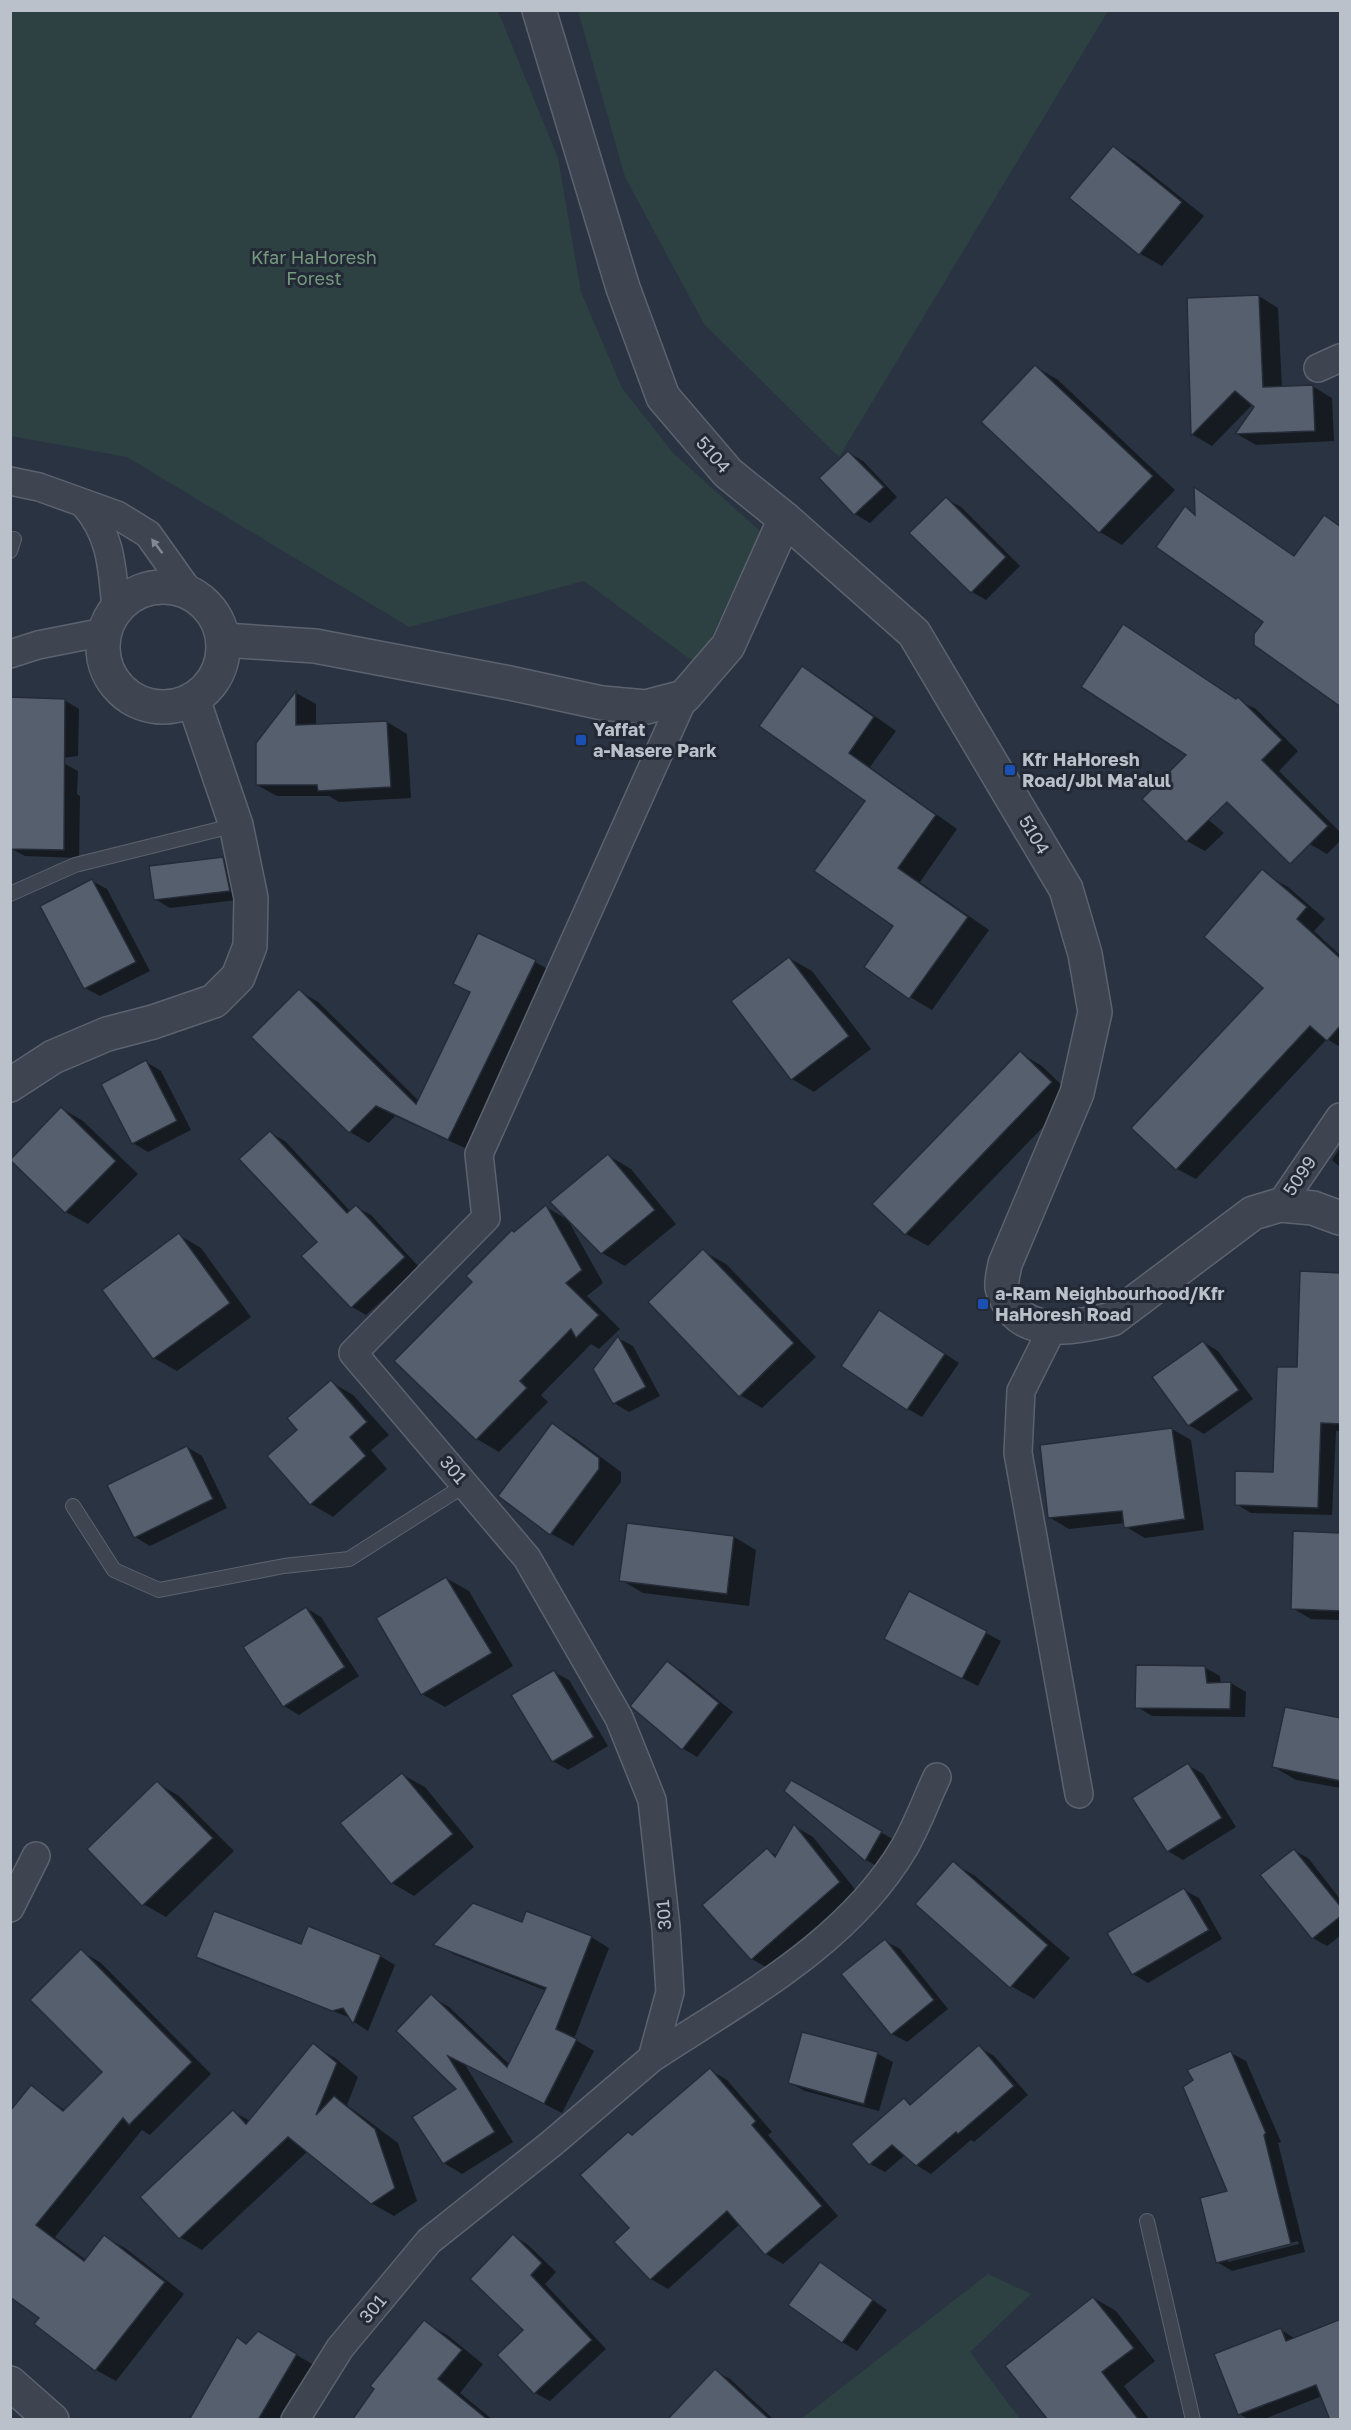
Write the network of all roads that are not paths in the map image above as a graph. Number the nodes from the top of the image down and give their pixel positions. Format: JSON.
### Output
{"nodes":[{"id":1,"x":538,"y":10,"type":"edge"},
{"id":2,"x":10,"y":481,"type":"edge"},
{"id":3,"x":84,"y":504,"type":"junction"},
{"id":4,"x":785,"y":519,"type":"junction"},
{"id":5,"x":190,"y":593,"type":"junction"},
{"id":6,"x":110,"y":621,"type":"junction"},
{"id":7,"x":224,"y":640,"type":"junction"},
{"id":8,"x":10,"y":654,"type":"edge"},
{"id":9,"x":684,"y":697,"type":"junction"},
{"id":10,"x":193,"y":699,"type":"junction"},
{"id":11,"x":236,"y":825,"type":"junction"},
{"id":12,"x":10,"y":894,"type":"edge"},
{"id":13,"x":10,"y":1084,"type":"edge"},
{"id":14,"x":1341,"y":1117,"type":"edge"},
{"id":15,"x":1280,"y":1205,"type":"junction"},
{"id":16,"x":1341,"y":1218,"type":"edge"},
{"id":17,"x":1053,"y":1327,"type":"junction"},
{"id":18,"x":465,"y":1485,"type":"junction"},
{"id":19,"x":73,"y":1506,"type":"dead end"},
{"id":20,"x":937,"y":1777,"type":"dead end"},
{"id":21,"x":1079,"y":1794,"type":"dead end"},
{"id":22,"x":36,"y":1856,"type":"dead end"},
{"id":23,"x":10,"y":1908,"type":"edge"},
{"id":24,"x":652,"y":2058,"type":"junction"},
{"id":25,"x":1147,"y":2221,"type":"dead end"},
{"id":26,"x":10,"y":2383,"type":"edge"},
{"id":27,"x":52,"y":2420,"type":"edge"},
{"id":28,"x":295,"y":2420,"type":"edge"},
{"id":29,"x":1193,"y":2420,"type":"edge"}],
"edges":[{"from":1,"to":4,"type":"street","name":"5104"},
{"from":2,"to":3,"type":"street"},
{"from":5,"to":3,"type":"street","one_way":true},
{"from":3,"to":6,"type":"street"},
{"from":4,"to":9,"type":"street"},
{"from":4,"to":17,"type":"street","name":"5104"},
{"from":5,"to":6,"type":"street"},
{"from":5,"to":7,"type":"street"},
{"from":6,"to":8,"type":"street"},
{"from":6,"to":10,"type":"street"},
{"from":7,"to":9,"type":"street"},
{"from":7,"to":10,"type":"street"},
{"from":9,"to":18,"type":"street","name":"301"},
{"from":10,"to":11,"type":"street"},
{"from":11,"to":12,"type":"lane"},
{"from":11,"to":13,"type":"street"},
{"from":14,"to":15,"type":"street","name":"5099"},
{"from":15,"to":16,"type":"street","name":"5104"},
{"from":15,"to":17,"type":"street","name":"5104"},
{"from":17,"to":21,"type":"street"},
{"from":18,"to":19,"type":"lane"},
{"from":18,"to":24,"type":"street","name":"301"},
{"from":20,"to":24,"type":"street"},
{"from":22,"to":23,"type":"street"},
{"from":24,"to":28,"type":"street","name":"301"},
{"from":25,"to":29,"type":"lane"},
{"from":26,"to":27,"type":"street"}]}
